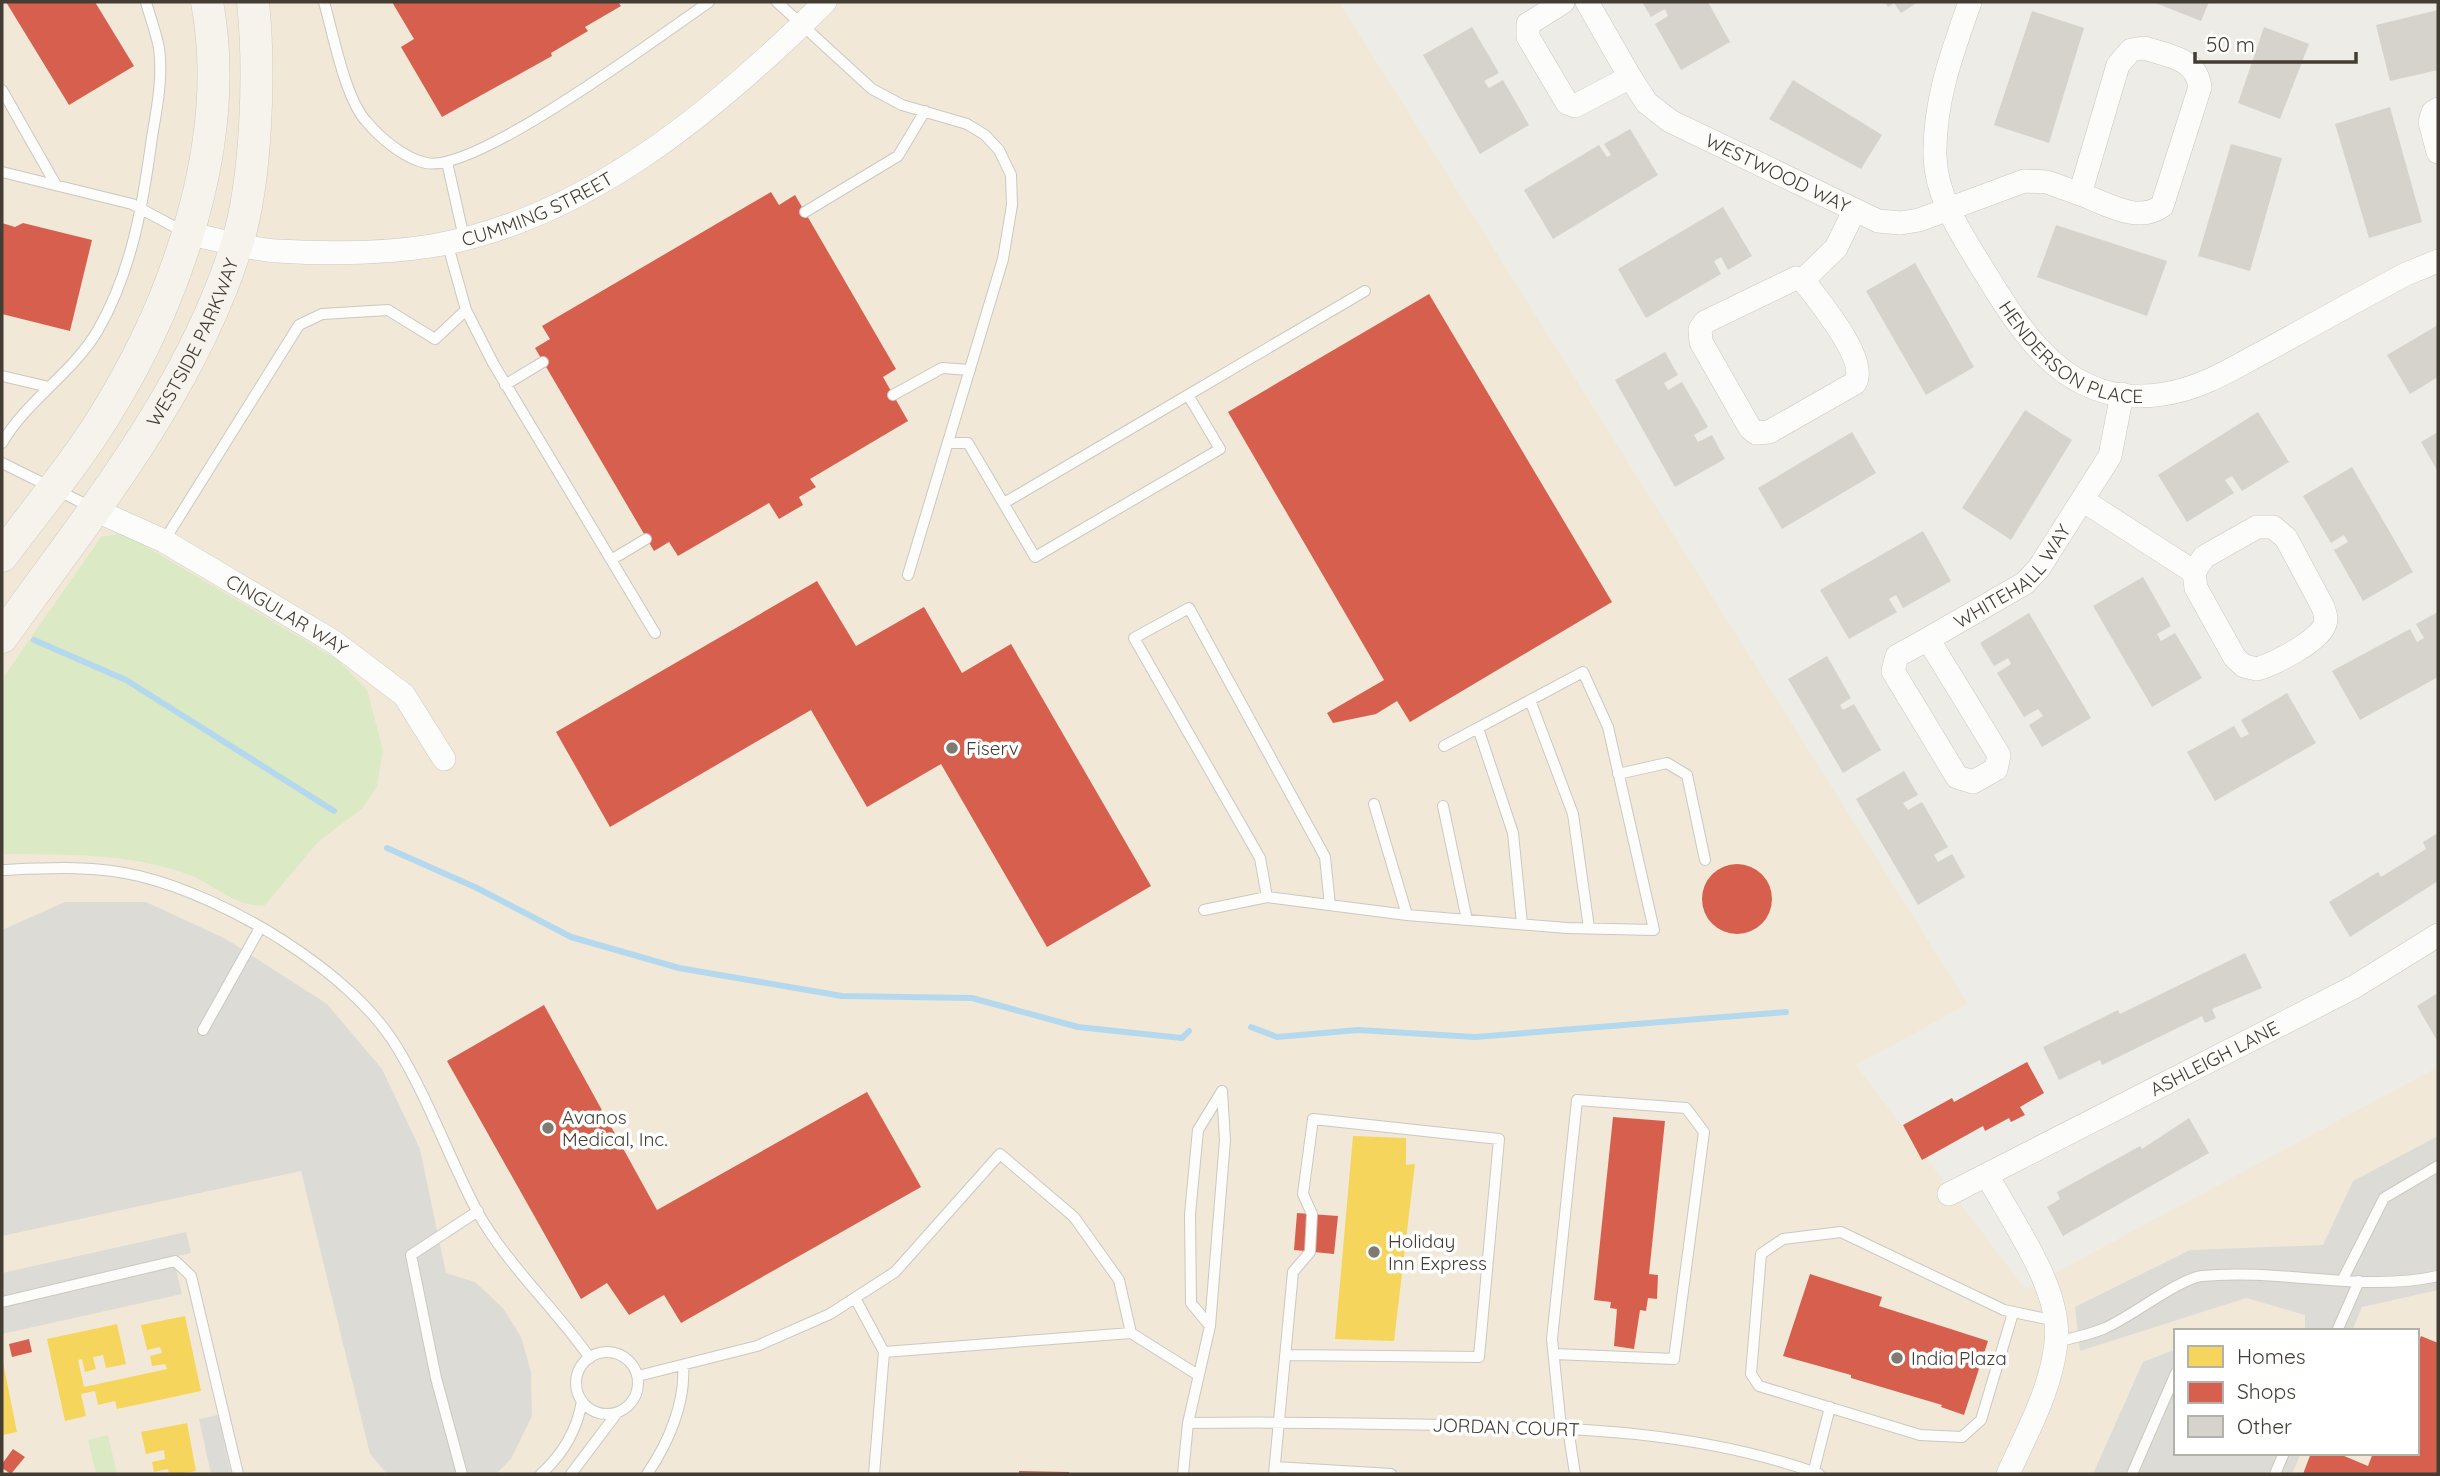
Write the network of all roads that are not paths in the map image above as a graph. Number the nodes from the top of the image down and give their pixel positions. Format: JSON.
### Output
{"nodes":[{"id":1,"x":146,"y":2,"type":"edge"},
{"id":2,"x":207,"y":2,"type":"edge"},
{"id":3,"x":253,"y":2,"type":"edge"},
{"id":4,"x":324,"y":2,"type":"edge"},
{"id":5,"x":709,"y":2,"type":"edge"},
{"id":6,"x":777,"y":2,"type":"edge"},
{"id":7,"x":825,"y":2,"type":"edge"},
{"id":8,"x":1563,"y":2,"type":"edge"},
{"id":9,"x":1587,"y":2,"type":"edge"},
{"id":10,"x":1970,"y":2,"type":"edge"},
{"id":11,"x":802,"y":24,"type":"junction"},
{"id":12,"x":1630,"y":77,"type":"junction"},
{"id":13,"x":2,"y":90,"type":"edge"},
{"id":14,"x":2438,"y":109,"type":"edge"},
{"id":15,"x":925,"y":111,"type":"junction"},
{"id":16,"x":2438,"y":152,"type":"edge"},
{"id":17,"x":447,"y":162,"type":"junction"},
{"id":18,"x":2,"y":172,"type":"edge"},
{"id":19,"x":56,"y":186,"type":"junction"},
{"id":20,"x":2080,"y":194,"type":"junction"},
{"id":21,"x":1947,"y":209,"type":"junction"},
{"id":22,"x":142,"y":210,"type":"junction"},
{"id":23,"x":1854,"y":211,"type":"junction"},
{"id":24,"x":805,"y":212,"type":"dead end"},
{"id":25,"x":189,"y":234,"type":"junction"},
{"id":26,"x":456,"y":240,"type":"junction"},
{"id":27,"x":237,"y":243,"type":"junction"},
{"id":28,"x":2438,"y":261,"type":"edge"},
{"id":29,"x":1803,"y":280,"type":"junction"},
{"id":30,"x":1365,"y":291,"type":"dead end"},
{"id":31,"x":466,"y":310,"type":"junction"},
{"id":32,"x":543,"y":362,"type":"dead end"},
{"id":33,"x":970,"y":370,"type":"junction"},
{"id":34,"x":2,"y":376,"type":"edge"},
{"id":35,"x":505,"y":385,"type":"junction"},
{"id":36,"x":49,"y":387,"type":"junction"},
{"id":37,"x":1188,"y":394,"type":"junction"},
{"id":38,"x":2122,"y":394,"type":"junction"},
{"id":39,"x":893,"y":396,"type":"dead end"},
{"id":40,"x":2,"y":443,"type":"edge"},
{"id":41,"x":949,"y":443,"type":"junction"},
{"id":42,"x":2,"y":463,"type":"edge"},
{"id":43,"x":52,"y":488,"type":"junction"},
{"id":44,"x":2084,"y":501,"type":"junction"},
{"id":45,"x":1004,"y":503,"type":"junction"},
{"id":46,"x":96,"y":510,"type":"junction"},
{"id":47,"x":646,"y":539,"type":"dead end"},
{"id":48,"x":164,"y":541,"type":"junction"},
{"id":49,"x":2,"y":556,"type":"edge"},
{"id":50,"x":611,"y":560,"type":"junction"},
{"id":51,"x":2194,"y":572,"type":"junction"},
{"id":52,"x":908,"y":575,"type":"dead end"},
{"id":53,"x":655,"y":633,"type":"dead end"},
{"id":54,"x":2,"y":637,"type":"edge"},
{"id":55,"x":1928,"y":639,"type":"junction"},
{"id":56,"x":1530,"y":700,"type":"junction"},
{"id":57,"x":1478,"y":728,"type":"junction"},
{"id":58,"x":1444,"y":746,"type":"dead end"},
{"id":59,"x":444,"y":759,"type":"dead end"},
{"id":60,"x":1618,"y":774,"type":"junction"},
{"id":61,"x":1374,"y":804,"type":"dead end"},
{"id":62,"x":1443,"y":806,"type":"dead end"},
{"id":63,"x":1705,"y":860,"type":"dead end"},
{"id":64,"x":2,"y":870,"type":"edge"},
{"id":65,"x":1267,"y":897,"type":"junction"},
{"id":66,"x":1331,"y":905,"type":"junction"},
{"id":67,"x":1204,"y":910,"type":"dead end"},
{"id":68,"x":1407,"y":915,"type":"junction"},
{"id":69,"x":1467,"y":920,"type":"junction"},
{"id":70,"x":1522,"y":924,"type":"junction"},
{"id":71,"x":260,"y":928,"type":"junction"},
{"id":72,"x":1588,"y":928,"type":"junction"},
{"id":73,"x":2438,"y":935,"type":"edge"},
{"id":74,"x":203,"y":1030,"type":"dead end"},
{"id":75,"x":2438,"y":1166,"type":"edge"},
{"id":76,"x":1987,"y":1175,"type":"junction"},
{"id":77,"x":1949,"y":1194,"type":"dead end"},
{"id":78,"x":478,"y":1212,"type":"junction"},
{"id":79,"x":2438,"y":1276,"type":"edge"},
{"id":80,"x":2343,"y":1279,"type":"junction"},
{"id":81,"x":2359,"y":1280,"type":"junction"},
{"id":82,"x":855,"y":1298,"type":"junction"},
{"id":83,"x":2,"y":1303,"type":"edge"},
{"id":84,"x":2012,"y":1313,"type":"junction"},
{"id":85,"x":1210,"y":1325,"type":"junction"},
{"id":86,"x":2338,"y":1329,"type":"edge"},
{"id":87,"x":2056,"y":1332,"type":"junction"},
{"id":88,"x":1130,"y":1333,"type":"junction"},
{"id":89,"x":884,"y":1352,"type":"junction"},
{"id":90,"x":1554,"y":1354,"type":"junction"},
{"id":91,"x":1286,"y":1355,"type":"junction"},
{"id":92,"x":590,"y":1358,"type":"junction"},
{"id":93,"x":683,"y":1365,"type":"junction"},
{"id":94,"x":1198,"y":1375,"type":"junction"},
{"id":95,"x":638,"y":1376,"type":"junction"},
{"id":96,"x":2174,"y":1378,"type":"edge"},
{"id":97,"x":582,"y":1401,"type":"junction"},
{"id":98,"x":1830,"y":1407,"type":"junction"},
{"id":99,"x":617,"y":1413,"type":"junction"},
{"id":100,"x":1279,"y":1422,"type":"junction"},
{"id":101,"x":1188,"y":1423,"type":"junction"},
{"id":102,"x":1565,"y":1428,"type":"junction"},
{"id":103,"x":2283,"y":1455,"type":"edge"},
{"id":104,"x":1275,"y":1471,"type":"edge"},
{"id":105,"x":238,"y":1474,"type":"edge"},
{"id":106,"x":462,"y":1474,"type":"edge"},
{"id":107,"x":541,"y":1474,"type":"edge"},
{"id":108,"x":570,"y":1474,"type":"edge"},
{"id":109,"x":647,"y":1474,"type":"edge"},
{"id":110,"x":874,"y":1474,"type":"edge"},
{"id":111,"x":1183,"y":1474,"type":"edge"},
{"id":112,"x":1391,"y":1474,"type":"edge"},
{"id":113,"x":1576,"y":1474,"type":"edge"},
{"id":114,"x":1815,"y":1474,"type":"edge"},
{"id":115,"x":2008,"y":1474,"type":"edge"},
{"id":116,"x":2132,"y":1474,"type":"edge"},
{"id":117,"x":2275,"y":1474,"type":"edge"}],
"edges":[{"from":1,"to":22,"type":"lane"},
{"from":2,"to":25,"type":"main road","name":"WESTSIDE PARKWAY"},
{"from":3,"to":27,"type":"main road","name":"WESTSIDE PARKWAY"},
{"from":4,"to":17,"type":"lane"},
{"from":5,"to":17,"type":"lane"},
{"from":6,"to":11,"type":"lane"},
{"from":7,"to":11,"type":"street","name":"CUMMING STREET"},
{"from":8,"to":12,"type":"street"},
{"from":9,"to":12,"type":"street","name":"WESTWOOD WAY"},
{"from":10,"to":21,"type":"street","name":"HENDERSON PLACE"},
{"from":11,"to":15,"type":"lane"},
{"from":11,"to":26,"type":"street","name":"CUMMING STREET"},
{"from":12,"to":23,"type":"street","name":"WESTWOOD WAY"},
{"from":13,"to":19,"type":"lane"},
{"from":14,"to":16,"type":"street"},
{"from":15,"to":24,"type":"lane"},
{"from":15,"to":33,"type":"lane"},
{"from":17,"to":26,"type":"lane"},
{"from":18,"to":19,"type":"lane"},
{"from":19,"to":22,"type":"lane"},
{"from":20,"to":20,"type":"street","name":"WESTWOOD WAY"},
{"from":20,"to":21,"type":"street","name":"WESTWOOD WAY"},
{"from":21,"to":23,"type":"street","name":"WESTWOOD WAY"},
{"from":21,"to":38,"type":"street","name":"HENDERSON PLACE"},
{"from":22,"to":25,"type":"lane"},
{"from":22,"to":36,"type":"lane"},
{"from":23,"to":29,"type":"street"},
{"from":25,"to":27,"type":"street","name":"CUMMING STREET"},
{"from":25,"to":43,"type":"main road","name":"WESTSIDE PARKWAY"},
{"from":26,"to":27,"type":"street","name":"CUMMING STREET"},
{"from":26,"to":31,"type":"lane"},
{"from":27,"to":46,"type":"main road","name":"WESTSIDE PARKWAY"},
{"from":28,"to":38,"type":"street","name":"HENDERSON PLACE"},
{"from":29,"to":29,"type":"street"},
{"from":30,"to":37,"type":"lane"},
{"from":31,"to":35,"type":"lane"},
{"from":31,"to":48,"type":"lane"},
{"from":32,"to":35,"type":"lane"},
{"from":33,"to":39,"type":"lane"},
{"from":33,"to":41,"type":"lane"},
{"from":34,"to":36,"type":"lane"},
{"from":35,"to":50,"type":"lane"},
{"from":36,"to":40,"type":"lane"},
{"from":37,"to":45,"type":"lane"},
{"from":37,"to":45,"type":"lane"},
{"from":38,"to":44,"type":"street","name":"WHITEHALL WAY"},
{"from":41,"to":45,"type":"lane"},
{"from":41,"to":52,"type":"lane"},
{"from":42,"to":43,"type":"lane"},
{"from":43,"to":46,"type":"lane"},
{"from":43,"to":49,"type":"main road","name":"WESTSIDE PARKWAY"},
{"from":44,"to":51,"type":"street","name":"WHITEHALL WAY"},
{"from":44,"to":55,"type":"street","name":"WHITEHALL WAY"},
{"from":46,"to":48,"type":"street","name":"CINGULAR WAY"},
{"from":46,"to":54,"type":"main road","name":"WESTSIDE PARKWAY"},
{"from":47,"to":50,"type":"lane"},
{"from":48,"to":59,"type":"street","name":"CINGULAR WAY"},
{"from":50,"to":53,"type":"lane"},
{"from":51,"to":51,"type":"street"},
{"from":55,"to":55,"type":"street","name":"WHITEHALL WAY"},
{"from":56,"to":57,"type":"lane"},
{"from":56,"to":60,"type":"lane"},
{"from":56,"to":72,"type":"lane"},
{"from":57,"to":58,"type":"lane"},
{"from":57,"to":70,"type":"lane"},
{"from":60,"to":63,"type":"lane"},
{"from":60,"to":72,"type":"lane"},
{"from":61,"to":68,"type":"lane"},
{"from":62,"to":69,"type":"lane"},
{"from":64,"to":71,"type":"lane"},
{"from":65,"to":66,"type":"lane"},
{"from":65,"to":66,"type":"lane"},
{"from":65,"to":67,"type":"lane"},
{"from":66,"to":68,"type":"lane"},
{"from":68,"to":69,"type":"lane"},
{"from":69,"to":70,"type":"lane"},
{"from":70,"to":72,"type":"lane"},
{"from":71,"to":74,"type":"lane"},
{"from":71,"to":78,"type":"lane"},
{"from":73,"to":76,"type":"street","name":"ASHLEIGH LANE"},
{"from":75,"to":80,"type":"lane"},
{"from":76,"to":77,"type":"street","name":"ASHLEIGH LANE"},
{"from":76,"to":87,"type":"street"},
{"from":78,"to":92,"type":"lane"},
{"from":78,"to":106,"type":"lane"},
{"from":79,"to":81,"type":"lane"},
{"from":80,"to":81,"type":"lane"},
{"from":80,"to":87,"type":"lane"},
{"from":81,"to":86,"type":"lane"},
{"from":82,"to":88,"type":"lane"},
{"from":82,"to":89,"type":"lane"},
{"from":82,"to":93,"type":"lane"},
{"from":83,"to":105,"type":"lane"},
{"from":84,"to":87,"type":"lane"},
{"from":84,"to":98,"type":"lane"},
{"from":84,"to":98,"type":"lane"},
{"from":85,"to":85,"type":"lane"},
{"from":85,"to":94,"type":"lane"},
{"from":87,"to":115,"type":"street"},
{"from":88,"to":89,"type":"lane"},
{"from":88,"to":94,"type":"lane"},
{"from":89,"to":110,"type":"lane"},
{"from":90,"to":90,"type":"lane"},
{"from":90,"to":102,"type":"lane"},
{"from":91,"to":91,"type":"lane"},
{"from":91,"to":100,"type":"lane"},
{"from":92,"to":95,"type":"lane"},
{"from":92,"to":97,"type":"lane"},
{"from":93,"to":95,"type":"lane"},
{"from":93,"to":109,"type":"lane"},
{"from":94,"to":101,"type":"lane"},
{"from":95,"to":99,"type":"lane"},
{"from":96,"to":116,"type":"lane"},
{"from":97,"to":99,"type":"lane"},
{"from":97,"to":107,"type":"lane"},
{"from":98,"to":114,"type":"lane"},
{"from":99,"to":108,"type":"lane"},
{"from":100,"to":101,"type":"lane","name":"JORDAN COURT"},
{"from":100,"to":102,"type":"lane","name":"JORDAN COURT"},
{"from":100,"to":104,"type":"lane"},
{"from":101,"to":111,"type":"lane"},
{"from":102,"to":113,"type":"lane"},
{"from":102,"to":114,"type":"lane","name":"JORDAN COURT"},
{"from":103,"to":117,"type":"lane"},
{"from":104,"to":112,"type":"lane"}]}
